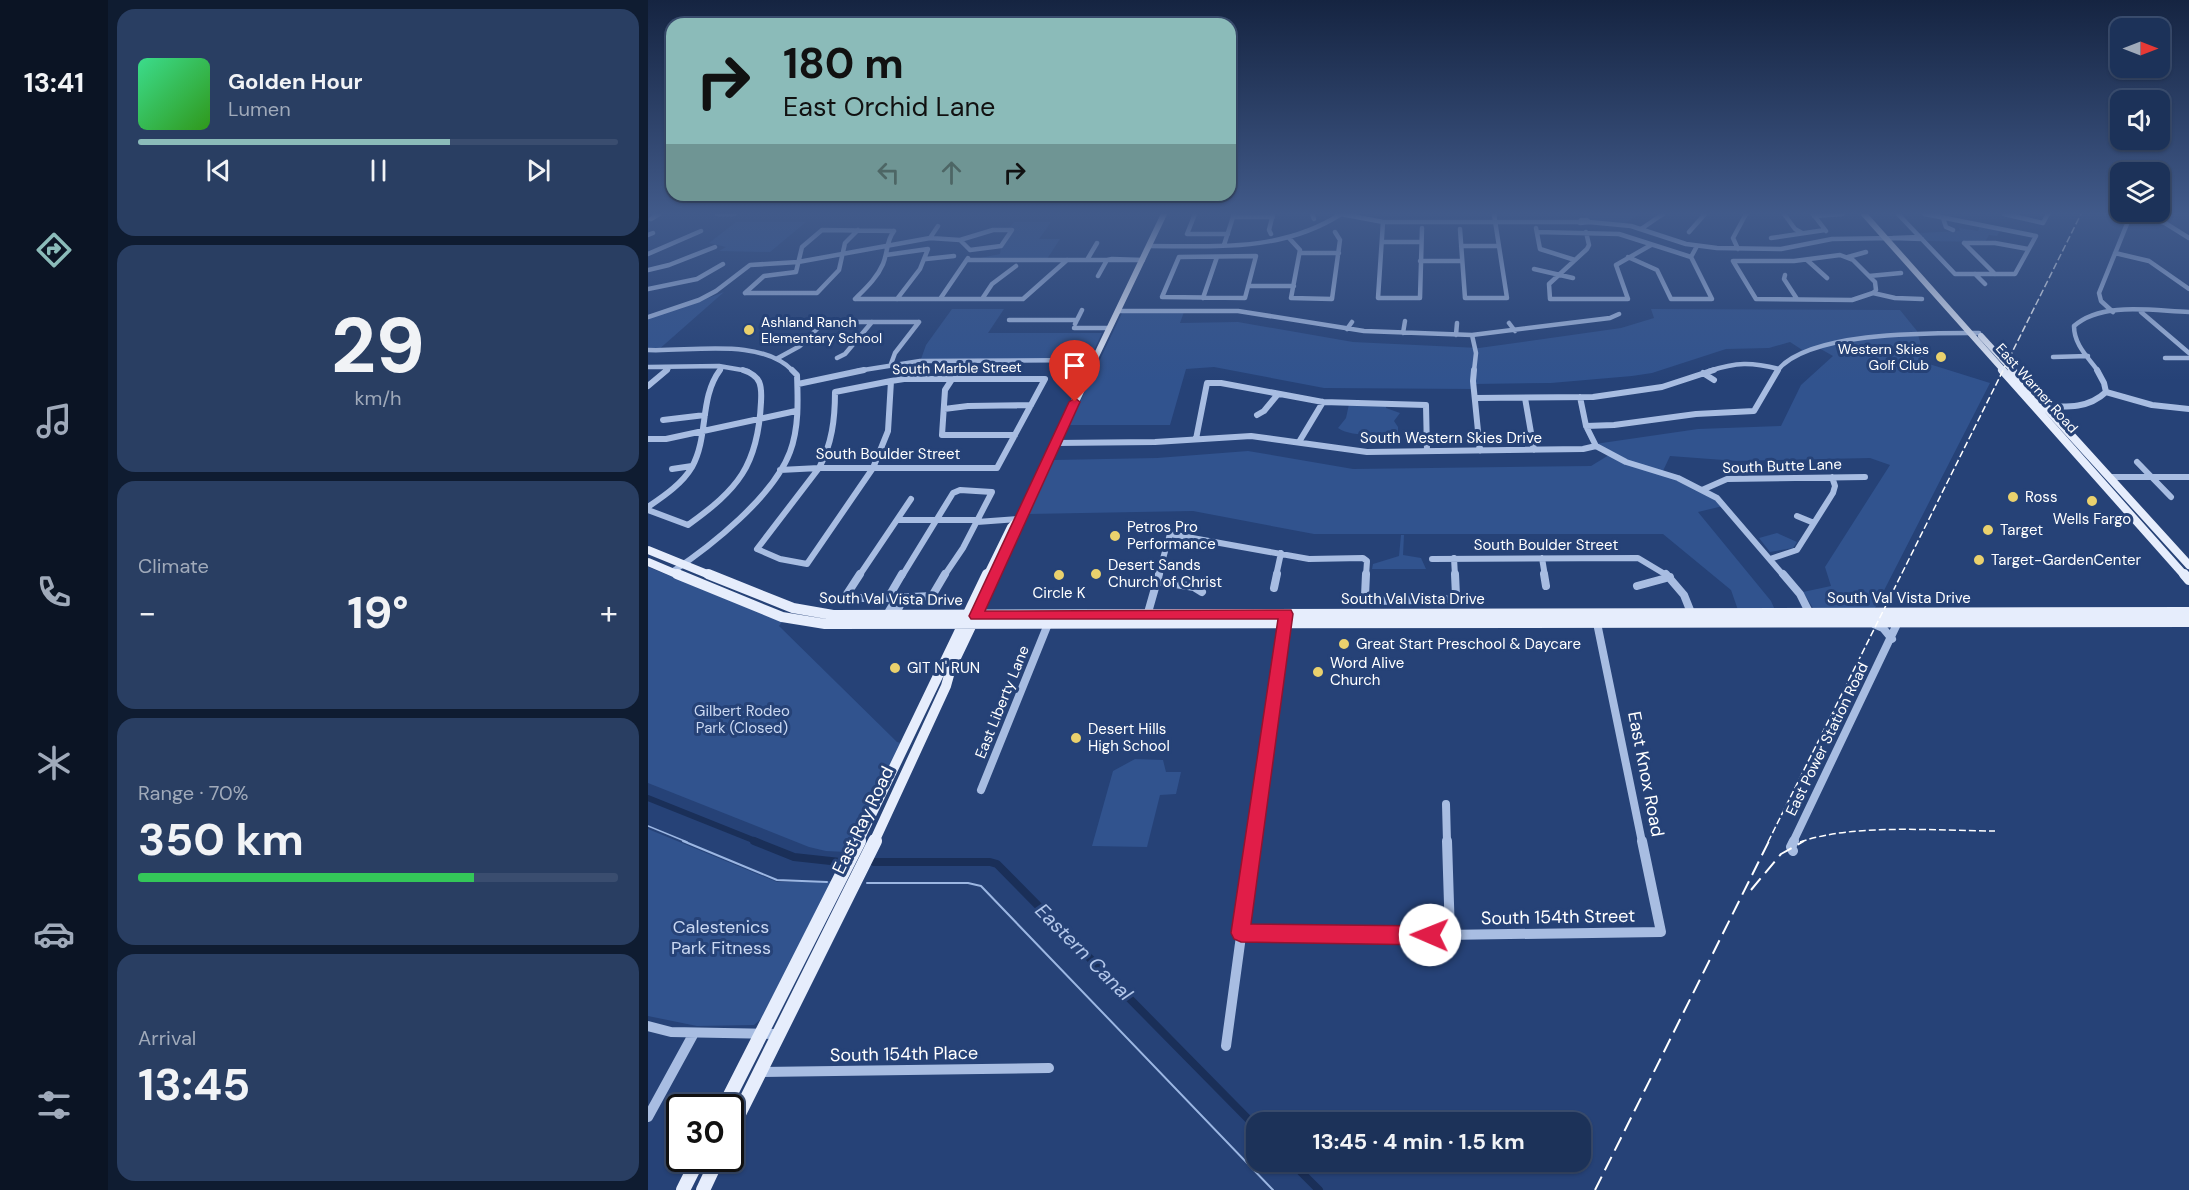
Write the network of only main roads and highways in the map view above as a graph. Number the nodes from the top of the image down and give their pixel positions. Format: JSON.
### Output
{"nodes":[{"id":1,"x":1138,"y":270,"type":"edge"},
{"id":2,"x":1918,"y":270,"type":"edge"},
{"id":3,"x":1975,"y":333,"type":"junction"},
{"id":4,"x":2057,"y":431,"type":"junction"},
{"id":5,"x":2067,"y":431,"type":"junction"},
{"id":6,"x":2078,"y":454,"type":"junction"},
{"id":7,"x":2109,"y":477,"type":"junction"},
{"id":8,"x":2148,"y":520,"type":"junction"},
{"id":9,"x":2137,"y":521,"type":"junction"},
{"id":10,"x":648,"y":549,"type":"edge"},
{"id":11,"x":648,"y":562,"type":"edge"},
{"id":12,"x":2189,"y":565,"type":"edge"},
{"id":13,"x":2189,"y":580,"type":"edge"},
{"id":14,"x":770,"y":599,"type":"junction"},
{"id":15,"x":760,"y":608,"type":"junction"},
{"id":16,"x":2189,"y":612,"type":"edge"},
{"id":17,"x":1100,"y":615,"type":"junction"},
{"id":18,"x":1693,"y":618,"type":"junction"},
{"id":19,"x":1812,"y":618,"type":"junction"},
{"id":20,"x":1919,"y":618,"type":"junction"},
{"id":21,"x":2050,"y":618,"type":"junction"},
{"id":22,"x":1285,"y":619,"type":"junction"},
{"id":23,"x":887,"y":620,"type":"junction"},
{"id":24,"x":969,"y":620,"type":"junction"},
{"id":25,"x":1145,"y":620,"type":"junction"},
{"id":26,"x":2189,"y":622,"type":"edge"},
{"id":27,"x":1058,"y":624,"type":"junction"},
{"id":28,"x":915,"y":724,"type":"junction"},
{"id":29,"x":913,"y":760,"type":"junction"},
{"id":30,"x":730,"y":1094,"type":"edge"},
{"id":31,"x":744,"y":1103,"type":"edge"},
{"id":32,"x":692,"y":1172,"type":"edge"},
{"id":33,"x":711,"y":1172,"type":"edge"},
{"id":34,"x":683,"y":1190,"type":"edge"},
{"id":35,"x":703,"y":1190,"type":"edge"}],
"edges":[{"from":1,"to":24,"type":"main road","name":"East Ray Road"},
{"from":2,"to":3,"type":"main road","name":"East Warner Road"},
{"from":3,"to":4,"type":"main road","name":"East Warner Road"},
{"from":3,"to":5,"type":"main road","name":"East Warner Road"},
{"from":4,"to":5,"type":"main road"},
{"from":4,"to":6,"type":"main road","name":"East Warner Road"},
{"from":5,"to":7,"type":"main road","name":"East Warner Road"},
{"from":6,"to":7,"type":"main road"},
{"from":6,"to":9,"type":"main road","name":"East Warner Road"},
{"from":7,"to":8,"type":"main road","name":"East Warner Road"},
{"from":8,"to":9,"type":"main road"},
{"from":8,"to":12,"type":"main road","name":"East Warner Road"},
{"from":9,"to":13,"type":"main road","name":"East Warner Road"},
{"from":10,"to":14,"type":"main road","name":"South Val Vista Drive"},
{"from":11,"to":15,"type":"main road","name":"South Val Vista Drive"},
{"from":14,"to":15,"type":"main road"},
{"from":14,"to":23,"type":"main road","name":"South Val Vista Drive"},
{"from":15,"to":23,"type":"main road","name":"South Val Vista Drive"},
{"from":16,"to":21,"type":"main road","name":"South Val Vista Drive"},
{"from":17,"to":24,"type":"main road","name":"South Val Vista Drive"},
{"from":17,"to":25,"type":"main road","name":"South Val Vista Drive"},
{"from":17,"to":27,"type":"main road"},
{"from":18,"to":19,"type":"main road","name":"South Val Vista Drive"},
{"from":18,"to":22,"type":"main road","name":"South Val Vista Drive"},
{"from":18,"to":22,"type":"main road","name":"South Val Vista Drive"},
{"from":19,"to":20,"type":"main road","name":"South Val Vista Drive"},
{"from":19,"to":20,"type":"main road","name":"South Val Vista Drive"},
{"from":20,"to":21,"type":"main road","name":"South Val Vista Drive"},
{"from":21,"to":26,"type":"main road","name":"South Val Vista Drive"},
{"from":22,"to":25,"type":"main road","name":"South Val Vista Drive"},
{"from":23,"to":24,"type":"main road","name":"South Val Vista Drive"},
{"from":24,"to":27,"type":"main road","name":"South Val Vista Drive"},
{"from":24,"to":28,"type":"main road","name":"East Ray Road"},
{"from":24,"to":29,"type":"main road","name":"East Ray Road"},
{"from":25,"to":27,"type":"main road","name":"South Val Vista Drive"},
{"from":28,"to":29,"type":"main road"},
{"from":28,"to":30,"type":"main road","name":"East Ray Road"},
{"from":29,"to":31,"type":"main road","name":"East Ray Road"},
{"from":32,"to":34,"type":"main road"},
{"from":33,"to":35,"type":"main road"}]}
